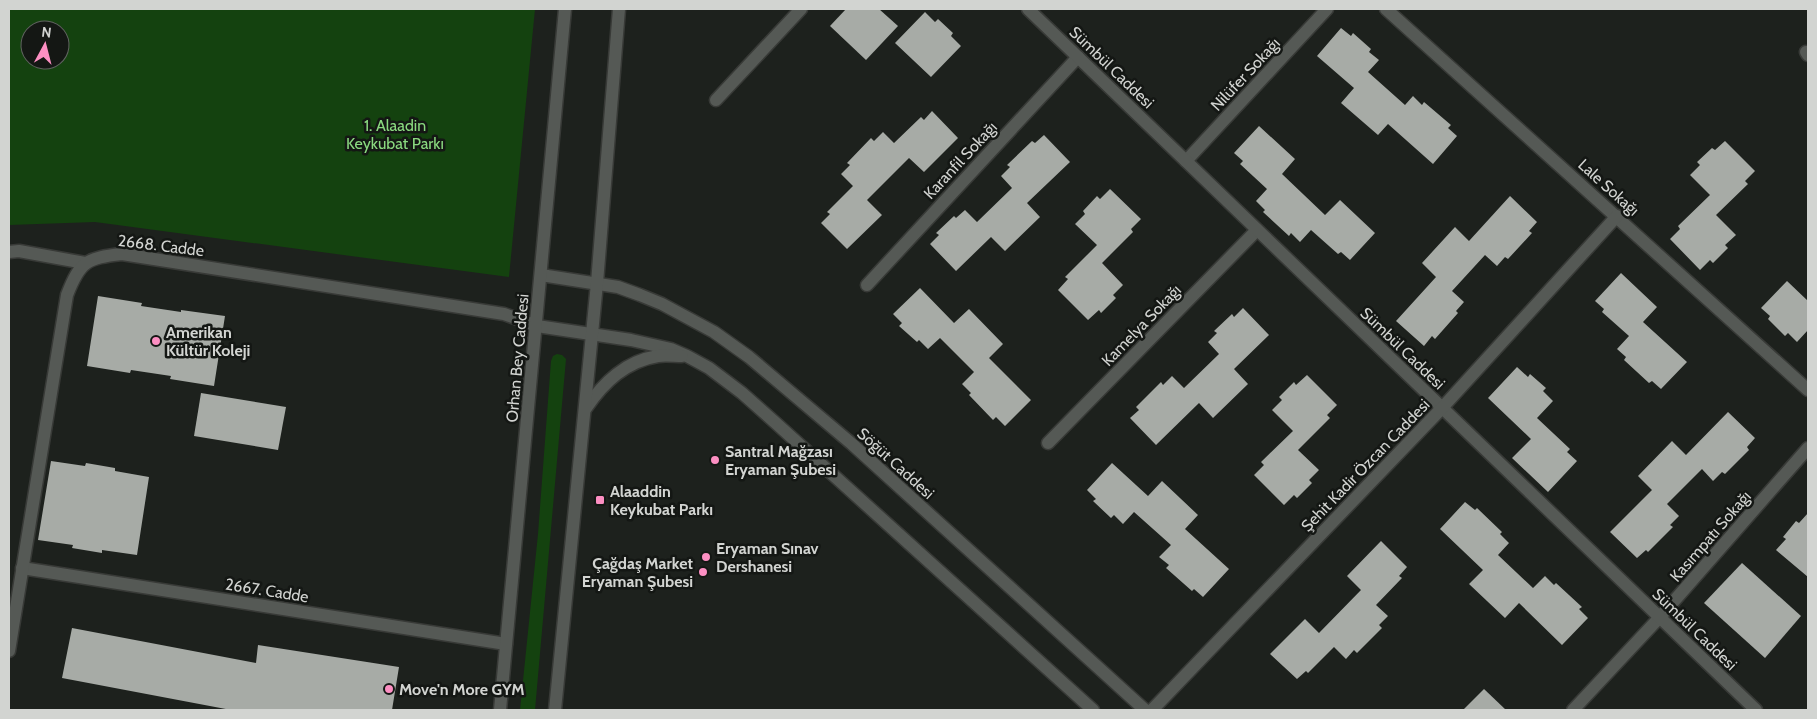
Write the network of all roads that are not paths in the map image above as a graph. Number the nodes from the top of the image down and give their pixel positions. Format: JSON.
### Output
{"nodes":[{"id":1,"x":565,"y":9,"type":"edge"},
{"id":2,"x":618,"y":9,"type":"edge"},
{"id":3,"x":801,"y":9,"type":"edge"},
{"id":4,"x":1028,"y":9,"type":"edge"},
{"id":5,"x":1327,"y":9,"type":"edge"},
{"id":6,"x":1386,"y":9,"type":"edge"},
{"id":7,"x":1078,"y":57,"type":"junction"},
{"id":8,"x":716,"y":100,"type":"dead end"},
{"id":9,"x":1186,"y":161,"type":"junction"},
{"id":10,"x":1617,"y":216,"type":"junction"},
{"id":11,"x":1257,"y":230,"type":"junction"},
{"id":12,"x":9,"y":252,"type":"edge"},
{"id":13,"x":85,"y":263,"type":"junction"},
{"id":14,"x":541,"y":275,"type":"junction"},
{"id":15,"x":597,"y":283,"type":"junction"},
{"id":16,"x":867,"y":285,"type":"dead end"},
{"id":17,"x":537,"y":326,"type":"junction"},
{"id":18,"x":592,"y":334,"type":"junction"},
{"id":19,"x":687,"y":356,"type":"junction"},
{"id":20,"x":1808,"y":390,"type":"edge"},
{"id":21,"x":1442,"y":408,"type":"junction"},
{"id":22,"x":585,"y":410,"type":"junction"},
{"id":23,"x":1048,"y":443,"type":"dead end"},
{"id":24,"x":1808,"y":448,"type":"edge"},
{"id":25,"x":22,"y":568,"type":"junction"},
{"id":26,"x":1660,"y":617,"type":"junction"},
{"id":27,"x":506,"y":644,"type":"junction"},
{"id":28,"x":9,"y":651,"type":"edge"},
{"id":29,"x":500,"y":710,"type":"edge"},
{"id":30,"x":555,"y":710,"type":"edge"},
{"id":31,"x":1093,"y":710,"type":"edge"},
{"id":32,"x":1145,"y":710,"type":"edge"},
{"id":33,"x":1152,"y":710,"type":"edge"},
{"id":34,"x":1573,"y":710,"type":"edge"},
{"id":35,"x":1756,"y":710,"type":"edge"}],
"edges":[{"from":1,"to":14,"type":"street","name":"Orhan Bey Caddesi"},
{"from":2,"to":15,"type":"street"},
{"from":3,"to":8,"type":"street"},
{"from":4,"to":7,"type":"street","name":"Sümbül Caddesi"},
{"from":5,"to":9,"type":"street","name":"Nilüfer Sokağı"},
{"from":6,"to":10,"type":"street","name":"Lale Sokağı"},
{"from":7,"to":9,"type":"street","name":"Sümbül Caddesi"},
{"from":7,"to":16,"type":"street","name":"Karanfil Sokağı"},
{"from":9,"to":11,"type":"street","name":"Sümbül Caddesi"},
{"from":10,"to":20,"type":"street","name":"Lale Sokağı"},
{"from":10,"to":21,"type":"street","name":"Şehit Kadir Özcan Caddesi"},
{"from":11,"to":21,"type":"street","name":"Sümbül Caddesi"},
{"from":11,"to":23,"type":"street","name":"Kamelya Sokağı"},
{"from":12,"to":13,"type":"street"},
{"from":13,"to":17,"type":"street","name":"2668. Cadde"},
{"from":13,"to":25,"type":"street"},
{"from":14,"to":15,"type":"street","name":"Söğüt Caddesi"},
{"from":14,"to":17,"type":"street","name":"Orhan Bey Caddesi"},
{"from":15,"to":18,"type":"street"},
{"from":15,"to":32,"type":"street","name":"Söğüt Caddesi"},
{"from":17,"to":18,"type":"street","name":"2668. Cadde"},
{"from":17,"to":27,"type":"street","name":"Orhan Bey Caddesi"},
{"from":18,"to":19,"type":"street"},
{"from":18,"to":22,"type":"street"},
{"from":19,"to":22,"type":"street"},
{"from":19,"to":31,"type":"street"},
{"from":21,"to":26,"type":"street","name":"Sümbül Caddesi"},
{"from":21,"to":33,"type":"street","name":"Şehit Kadir Özcan Caddesi"},
{"from":22,"to":30,"type":"street"},
{"from":24,"to":26,"type":"street","name":"Kasımpatı Sokağı"},
{"from":25,"to":27,"type":"street","name":"2667. Cadde"},
{"from":25,"to":28,"type":"street"},
{"from":26,"to":34,"type":"street","name":"Kasımpatı Sokağı"},
{"from":26,"to":35,"type":"street","name":"Sümbül Caddesi"},
{"from":27,"to":29,"type":"street","name":"Orhan Bey Caddesi"}]}
